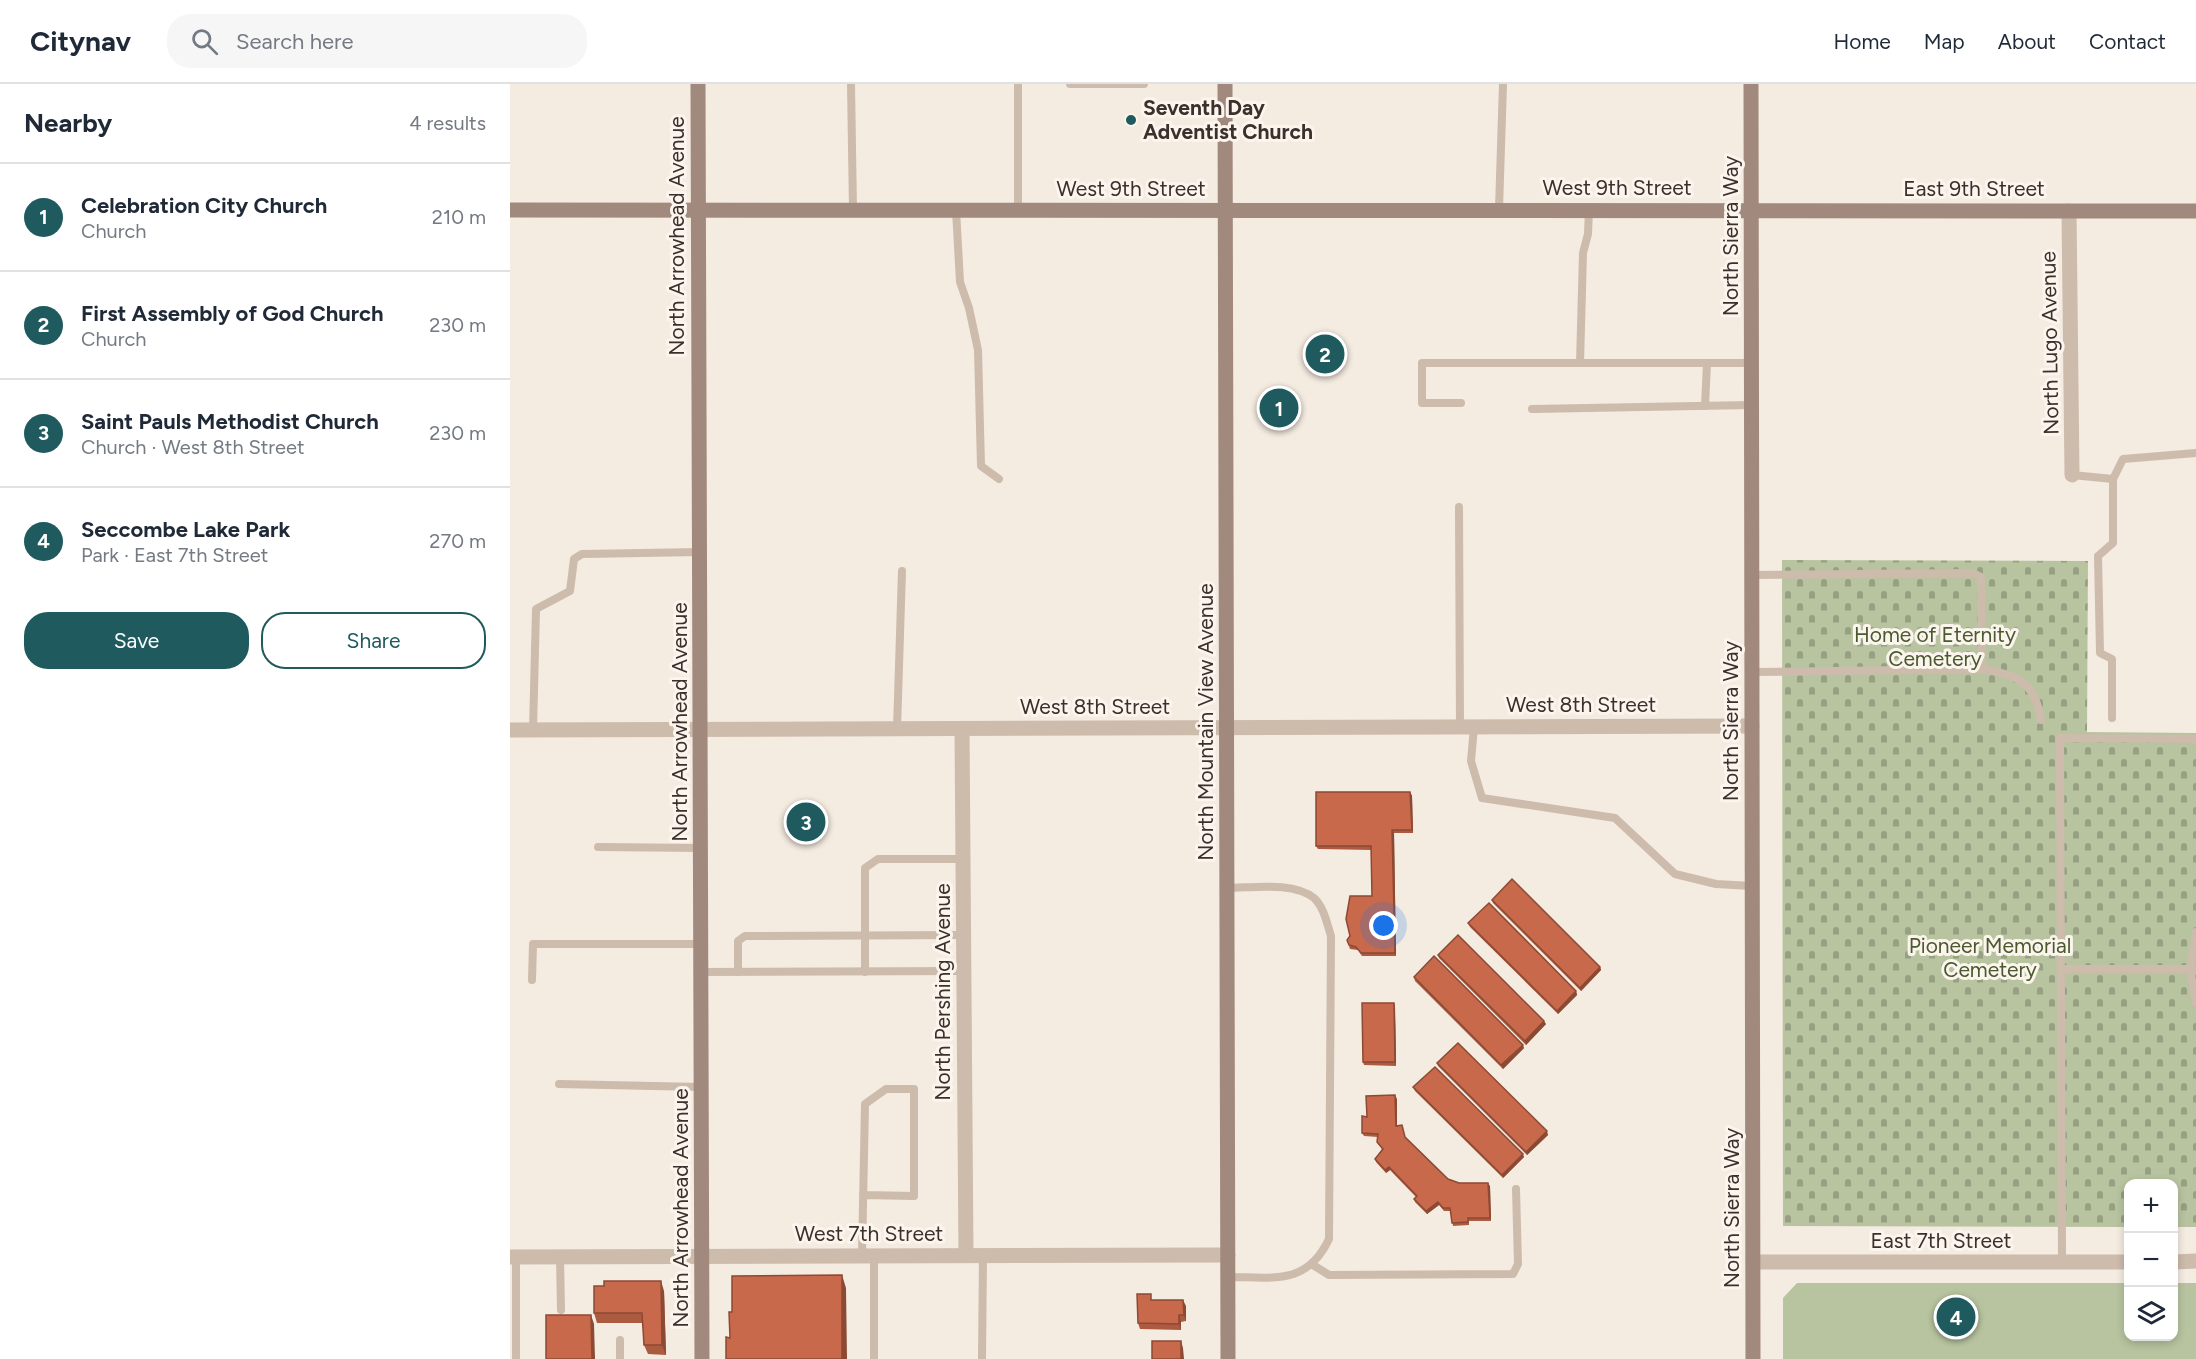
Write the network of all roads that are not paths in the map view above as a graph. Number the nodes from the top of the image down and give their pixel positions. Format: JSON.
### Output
{"nodes":[{"id":1,"x":698,"y":84,"type":"edge"},
{"id":2,"x":851,"y":84,"type":"edge"},
{"id":3,"x":1018,"y":84,"type":"edge"},
{"id":4,"x":1070,"y":84,"type":"edge"},
{"id":5,"x":1144,"y":84,"type":"edge"},
{"id":6,"x":1225,"y":84,"type":"edge"},
{"id":7,"x":1503,"y":84,"type":"edge"},
{"id":8,"x":1751,"y":84,"type":"edge"},
{"id":9,"x":1499,"y":209,"type":"junction"},
{"id":10,"x":1589,"y":209,"type":"junction"},
{"id":11,"x":1752,"y":209,"type":"junction"},
{"id":12,"x":510,"y":210,"type":"edge"},
{"id":13,"x":698,"y":210,"type":"junction"},
{"id":14,"x":853,"y":210,"type":"junction"},
{"id":15,"x":956,"y":210,"type":"junction"},
{"id":16,"x":1018,"y":210,"type":"junction"},
{"id":17,"x":1225,"y":210,"type":"junction"},
{"id":18,"x":2069,"y":211,"type":"junction"},
{"id":19,"x":2196,"y":211,"type":"edge"},
{"id":20,"x":1580,"y":363,"type":"junction"},
{"id":21,"x":1707,"y":363,"type":"junction"},
{"id":22,"x":1752,"y":363,"type":"junction"},
{"id":23,"x":1461,"y":403,"type":"dead end"},
{"id":24,"x":1752,"y":405,"type":"junction"},
{"id":25,"x":1705,"y":406,"type":"junction"},
{"id":26,"x":1532,"y":409,"type":"dead end"},
{"id":27,"x":2196,"y":453,"type":"edge"},
{"id":28,"x":2072,"y":476,"type":"joint"},
{"id":29,"x":999,"y":478,"type":"dead end"},
{"id":30,"x":2113,"y":479,"type":"junction"},
{"id":31,"x":1459,"y":507,"type":"dead end"},
{"id":32,"x":700,"y":552,"type":"junction"},
{"id":33,"x":902,"y":571,"type":"dead end"},
{"id":34,"x":1752,"y":575,"type":"junction"},
{"id":35,"x":1982,"y":669,"type":"junction"},
{"id":36,"x":1752,"y":672,"type":"junction"},
{"id":37,"x":2112,"y":718,"type":"dead end"},
{"id":38,"x":2041,"y":720,"type":"dead end"},
{"id":39,"x":1752,"y":726,"type":"junction"},
{"id":40,"x":1467,"y":727,"type":"junction"},
{"id":41,"x":1227,"y":728,"type":"junction"},
{"id":42,"x":897,"y":729,"type":"junction"},
{"id":43,"x":962,"y":729,"type":"junction"},
{"id":44,"x":510,"y":730,"type":"edge"},
{"id":45,"x":533,"y":730,"type":"junction"},
{"id":46,"x":701,"y":730,"type":"junction"},
{"id":47,"x":2196,"y":739,"type":"edge"},
{"id":48,"x":598,"y":848,"type":"dead end"},
{"id":49,"x":701,"y":848,"type":"junction"},
{"id":50,"x":963,"y":859,"type":"junction"},
{"id":51,"x":1752,"y":886,"type":"junction"},
{"id":52,"x":1227,"y":888,"type":"junction"},
{"id":53,"x":2196,"y":932,"type":"edge"},
{"id":54,"x":866,"y":935,"type":"junction"},
{"id":55,"x":964,"y":935,"type":"junction"},
{"id":56,"x":701,"y":944,"type":"junction"},
{"id":57,"x":2060,"y":969,"type":"junction"},
{"id":58,"x":2193,"y":969,"type":"edge"},
{"id":59,"x":964,"y":971,"type":"junction"},
{"id":60,"x":701,"y":972,"type":"junction"},
{"id":61,"x":738,"y":972,"type":"junction"},
{"id":62,"x":866,"y":972,"type":"junction"},
{"id":63,"x":532,"y":980,"type":"dead end"},
{"id":64,"x":2196,"y":1003,"type":"edge"},
{"id":65,"x":559,"y":1084,"type":"dead end"},
{"id":66,"x":701,"y":1087,"type":"junction"},
{"id":67,"x":1516,"y":1189,"type":"dead end"},
{"id":68,"x":863,"y":1195,"type":"junction"},
{"id":69,"x":701,"y":1255,"type":"junction"},
{"id":70,"x":868,"y":1255,"type":"junction"},
{"id":71,"x":966,"y":1255,"type":"junction"},
{"id":72,"x":983,"y":1255,"type":"junction"},
{"id":73,"x":1228,"y":1255,"type":"junction"},
{"id":74,"x":513,"y":1257,"type":"edge"},
{"id":75,"x":560,"y":1257,"type":"junction"},
{"id":76,"x":1753,"y":1262,"type":"junction"},
{"id":77,"x":2062,"y":1262,"type":"junction"},
{"id":78,"x":2124,"y":1262,"type":"edge"},
{"id":79,"x":2178,"y":1262,"type":"edge"},
{"id":80,"x":2196,"y":1262,"type":"edge"},
{"id":81,"x":1313,"y":1265,"type":"junction"},
{"id":82,"x":1228,"y":1277,"type":"junction"},
{"id":83,"x":561,"y":1310,"type":"dead end"},
{"id":84,"x":620,"y":1340,"type":"dead end"},
{"id":85,"x":516,"y":1359,"type":"edge"},
{"id":86,"x":620,"y":1359,"type":"edge"},
{"id":87,"x":702,"y":1359,"type":"edge"},
{"id":88,"x":874,"y":1359,"type":"edge"},
{"id":89,"x":982,"y":1359,"type":"edge"},
{"id":90,"x":1228,"y":1359,"type":"edge"},
{"id":91,"x":1753,"y":1359,"type":"edge"}],
"edges":[{"from":1,"to":13,"type":"street","name":"North Arrowhead Avenue"},
{"from":2,"to":14,"type":"lane"},
{"from":3,"to":16,"type":"lane"},
{"from":4,"to":5,"type":"lane"},
{"from":6,"to":17,"type":"street","name":"North Mountain View Avenue"},
{"from":7,"to":9,"type":"lane"},
{"from":8,"to":11,"type":"street","name":"North Sierra Way"},
{"from":9,"to":10,"type":"street","name":"West 9th Street"},
{"from":9,"to":17,"type":"street","name":"West 9th Street"},
{"from":10,"to":11,"type":"street","name":"West 9th Street"},
{"from":10,"to":20,"type":"lane"},
{"from":11,"to":18,"type":"street","name":"East 9th Street"},
{"from":11,"to":22,"type":"street","name":"North Sierra Way"},
{"from":12,"to":13,"type":"street","name":"West 9th Street"},
{"from":13,"to":14,"type":"street","name":"West 9th Street"},
{"from":13,"to":32,"type":"street","name":"North Arrowhead Avenue"},
{"from":14,"to":15,"type":"street","name":"West 9th Street"},
{"from":15,"to":16,"type":"street","name":"West 9th Street"},
{"from":15,"to":29,"type":"lane"},
{"from":16,"to":17,"type":"street","name":"West 9th Street"},
{"from":17,"to":41,"type":"street","name":"North Mountain View Avenue"},
{"from":18,"to":19,"type":"street","name":"East 9th Street"},
{"from":18,"to":28,"type":"street","name":"North Lugo Avenue"},
{"from":20,"to":21,"type":"lane"},
{"from":20,"to":23,"type":"lane"},
{"from":21,"to":22,"type":"lane"},
{"from":21,"to":25,"type":"lane"},
{"from":22,"to":24,"type":"street","name":"North Sierra Way"},
{"from":24,"to":25,"type":"lane"},
{"from":24,"to":34,"type":"street","name":"North Sierra Way"},
{"from":25,"to":26,"type":"lane"},
{"from":27,"to":30,"type":"lane"},
{"from":28,"to":30,"type":"lane"},
{"from":30,"to":37,"type":"lane"},
{"from":31,"to":40,"type":"lane"},
{"from":32,"to":45,"type":"lane"},
{"from":32,"to":46,"type":"street","name":"North Arrowhead Avenue"},
{"from":33,"to":42,"type":"lane"},
{"from":34,"to":35,"type":"lane"},
{"from":34,"to":36,"type":"street","name":"North Sierra Way"},
{"from":35,"to":36,"type":"lane"},
{"from":35,"to":38,"type":"lane"},
{"from":36,"to":39,"type":"street","name":"North Sierra Way"},
{"from":39,"to":40,"type":"street","name":"West 8th Street"},
{"from":39,"to":51,"type":"street","name":"North Sierra Way"},
{"from":40,"to":41,"type":"street","name":"West 8th Street"},
{"from":40,"to":51,"type":"lane"},
{"from":41,"to":43,"type":"street","name":"West 8th Street"},
{"from":41,"to":52,"type":"street","name":"North Mountain View Avenue"},
{"from":42,"to":43,"type":"street","name":"West 8th Street"},
{"from":42,"to":46,"type":"street","name":"West 8th Street"},
{"from":43,"to":50,"type":"street","name":"North Pershing Avenue"},
{"from":44,"to":45,"type":"street","name":"West 8th Street"},
{"from":45,"to":46,"type":"street","name":"West 8th Street"},
{"from":46,"to":49,"type":"street","name":"North Arrowhead Avenue"},
{"from":47,"to":57,"type":"lane"},
{"from":48,"to":49,"type":"lane"},
{"from":49,"to":56,"type":"street","name":"North Arrowhead Avenue"},
{"from":50,"to":54,"type":"lane"},
{"from":50,"to":55,"type":"street","name":"North Pershing Avenue"},
{"from":51,"to":76,"type":"street","name":"North Sierra Way"},
{"from":52,"to":73,"type":"street","name":"North Mountain View Avenue"},
{"from":52,"to":81,"type":"lane"},
{"from":53,"to":58,"type":"lane"},
{"from":54,"to":55,"type":"lane"},
{"from":54,"to":61,"type":"lane"},
{"from":54,"to":62,"type":"lane"},
{"from":55,"to":59,"type":"street","name":"North Pershing Avenue"},
{"from":56,"to":60,"type":"street","name":"North Arrowhead Avenue"},
{"from":56,"to":63,"type":"lane"},
{"from":57,"to":58,"type":"lane"},
{"from":57,"to":77,"type":"lane"},
{"from":58,"to":64,"type":"lane"},
{"from":59,"to":62,"type":"lane"},
{"from":59,"to":71,"type":"street","name":"North Pershing Avenue"},
{"from":60,"to":61,"type":"lane"},
{"from":60,"to":66,"type":"street","name":"North Arrowhead Avenue"},
{"from":61,"to":62,"type":"lane"},
{"from":65,"to":66,"type":"lane"},
{"from":66,"to":69,"type":"street","name":"North Arrowhead Avenue"},
{"from":67,"to":81,"type":"lane"},
{"from":68,"to":68,"type":"lane"},
{"from":68,"to":70,"type":"lane"},
{"from":69,"to":70,"type":"street","name":"West 7th Street"},
{"from":69,"to":75,"type":"street","name":"West 7th Street"},
{"from":69,"to":87,"type":"street","name":"North Arrowhead Avenue"},
{"from":70,"to":71,"type":"street","name":"West 7th Street"},
{"from":70,"to":88,"type":"lane"},
{"from":71,"to":72,"type":"street","name":"West 7th Street"},
{"from":72,"to":73,"type":"street","name":"West 7th Street"},
{"from":72,"to":89,"type":"lane"},
{"from":73,"to":82,"type":"street","name":"North Mountain View Avenue"},
{"from":74,"to":75,"type":"street","name":"West 7th Street"},
{"from":74,"to":85,"type":"lane"},
{"from":75,"to":83,"type":"lane"},
{"from":76,"to":77,"type":"street","name":"East 7th Street"},
{"from":76,"to":91,"type":"street","name":"North Sierra Way"},
{"from":77,"to":78,"type":"street","name":"East 7th Street"},
{"from":79,"to":80,"type":"street"},
{"from":81,"to":82,"type":"lane"},
{"from":82,"to":90,"type":"street","name":"North Mountain View Avenue"},
{"from":84,"to":86,"type":"lane"}]}
